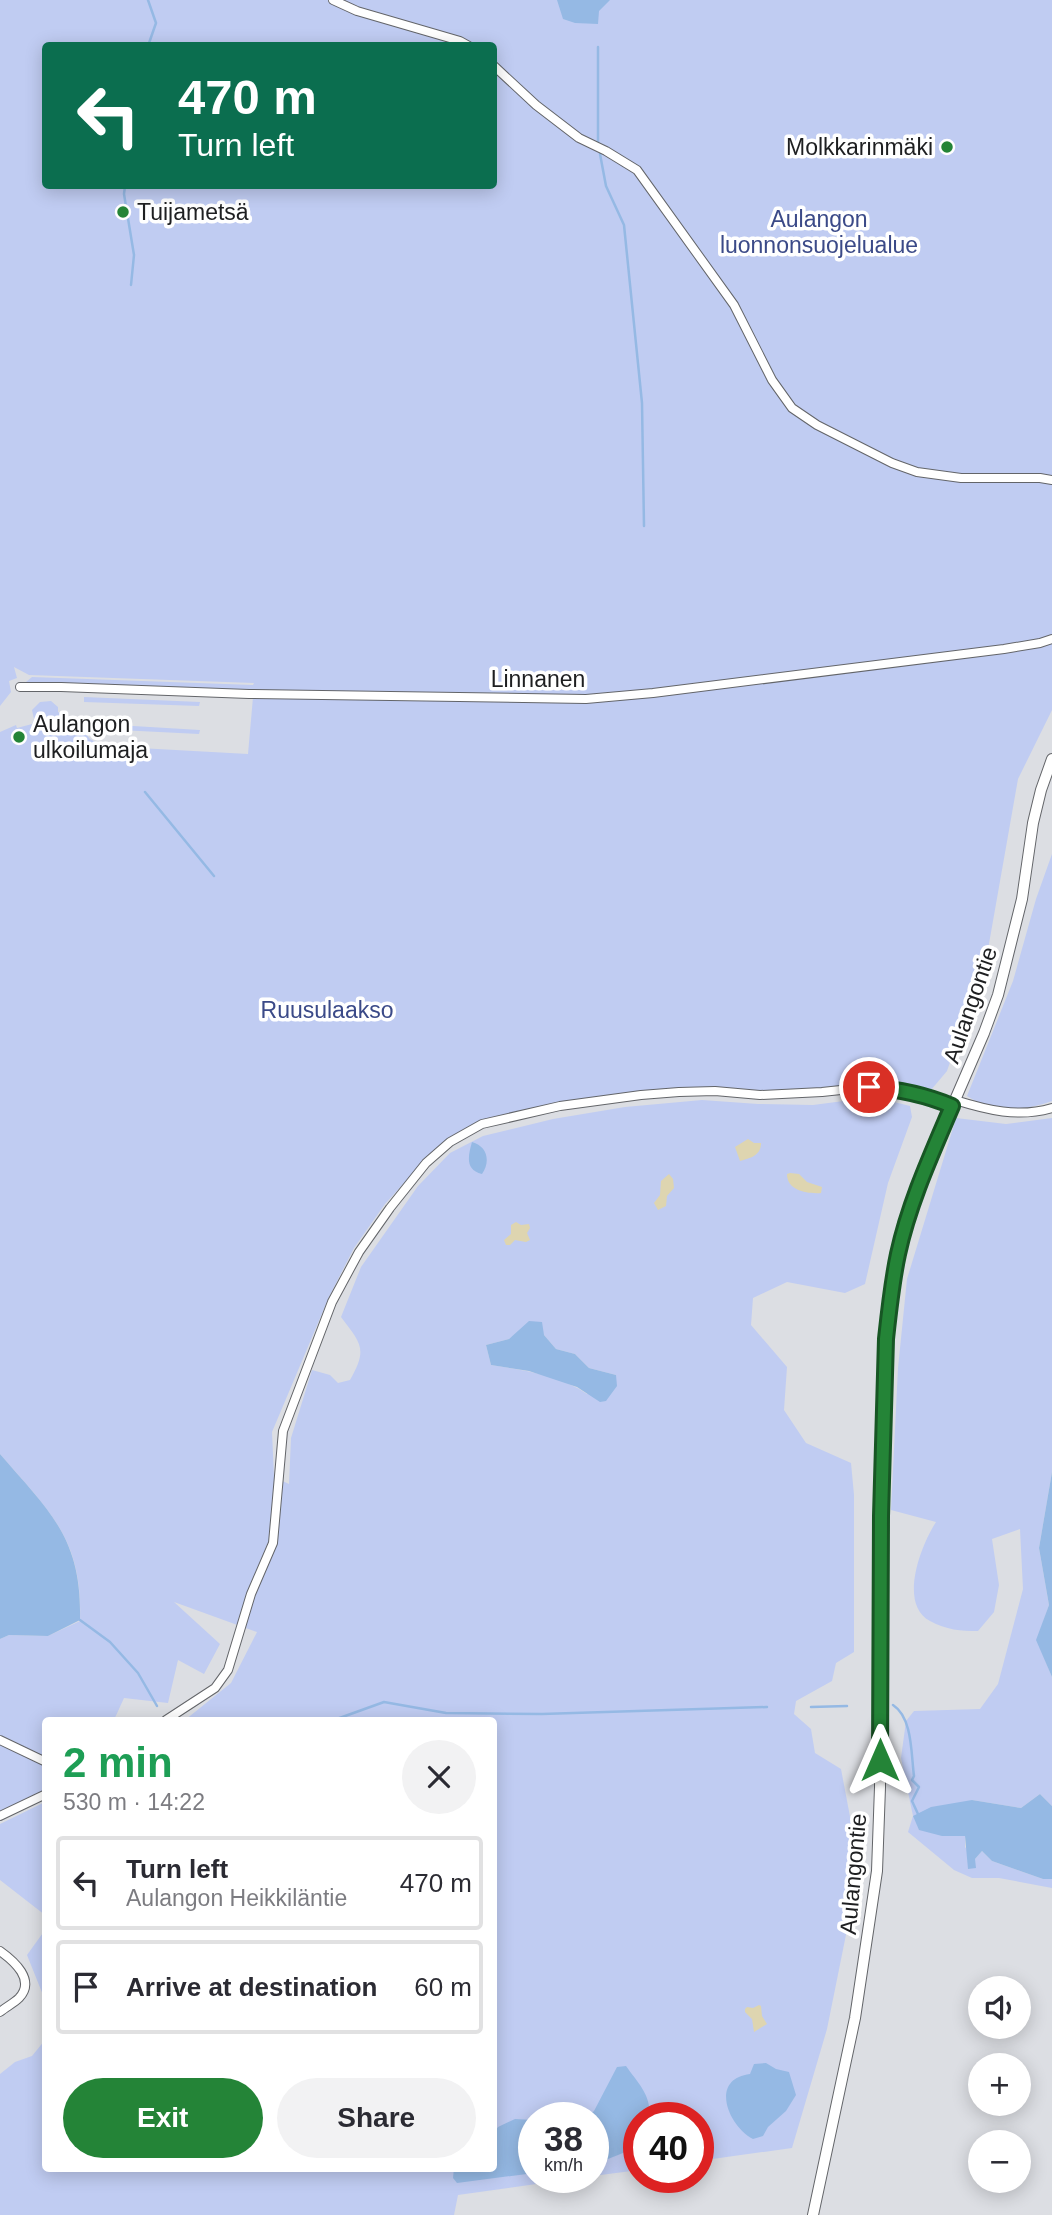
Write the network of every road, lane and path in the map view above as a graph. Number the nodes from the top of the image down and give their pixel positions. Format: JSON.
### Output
{"nodes":[{"id":1,"x":333,"y":0,"type":"edge"},
{"id":2,"x":462,"y":42,"type":"edge"},
{"id":3,"x":497,"y":69,"type":"edge"},
{"id":4,"x":1052,"y":480,"type":"edge"},
{"id":5,"x":1052,"y":639,"type":"edge"},
{"id":6,"x":20,"y":687,"type":"dead end"},
{"id":7,"x":1052,"y":759,"type":"edge"},
{"id":8,"x":953,"y":1103,"type":"junction"},
{"id":9,"x":1052,"y":1108,"type":"edge"},
{"id":10,"x":171,"y":1717,"type":"edge"},
{"id":11,"x":0,"y":1740,"type":"edge"},
{"id":12,"x":42,"y":1760,"type":"edge"},
{"id":13,"x":42,"y":1796,"type":"edge"},
{"id":14,"x":0,"y":1816,"type":"edge"},
{"id":15,"x":0,"y":1951,"type":"edge"},
{"id":16,"x":0,"y":2012,"type":"edge"},
{"id":17,"x":813,"y":2215,"type":"edge"}],
"edges":[{"from":1,"to":2,"type":"street"},
{"from":3,"to":4,"type":"street"},
{"from":5,"to":6,"type":"street","name":"Linnanen"},
{"from":7,"to":8,"type":"street","name":"Aulangontie"},
{"from":8,"to":9,"type":"street"},
{"from":8,"to":10,"type":"street"},
{"from":8,"to":17,"type":"street","name":"Aulangontie"},
{"from":11,"to":12,"type":"street"},
{"from":13,"to":14,"type":"street"},
{"from":15,"to":16,"type":"street"}]}
